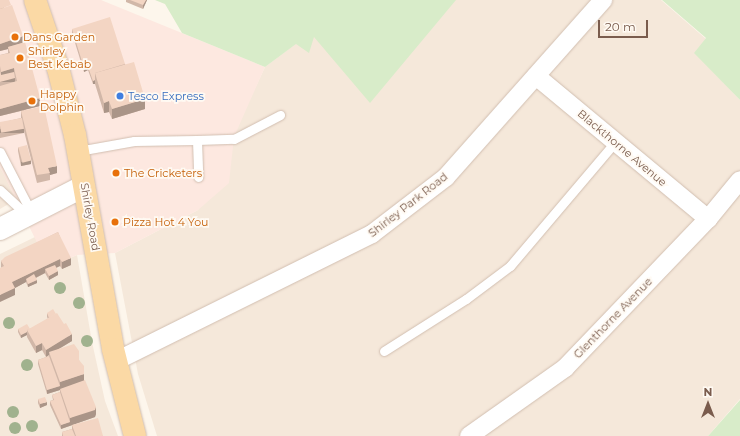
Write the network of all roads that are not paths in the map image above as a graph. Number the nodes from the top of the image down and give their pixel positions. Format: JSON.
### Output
{"nodes":[{"id":1,"x":35,"y":0,"type":"edge"},
{"id":2,"x":603,"y":0,"type":"edge"},
{"id":3,"x":536,"y":76,"type":"junction"},
{"id":4,"x":280,"y":115,"type":"dead end"},
{"id":5,"x":197,"y":140,"type":"junction"},
{"id":6,"x":615,"y":142,"type":"junction"},
{"id":7,"x":78,"y":151,"type":"junction"},
{"id":8,"x":0,"y":152,"type":"edge"},
{"id":9,"x":198,"y":177,"type":"dead end"},
{"id":10,"x":740,"y":180,"type":"edge"},
{"id":11,"x":84,"y":186,"type":"junction"},
{"id":12,"x":0,"y":190,"type":"edge"},
{"id":13,"x":29,"y":213,"type":"junction"},
{"id":14,"x":708,"y":219,"type":"junction"},
{"id":15,"x":0,"y":228,"type":"edge"},
{"id":16,"x":384,"y":351,"type":"dead end"},
{"id":17,"x":116,"y":361,"type":"junction"},
{"id":18,"x":135,"y":436,"type":"edge"},
{"id":19,"x":469,"y":436,"type":"edge"}],
"edges":[{"from":1,"to":7,"type":"main road","name":"Shirley Road"},
{"from":2,"to":3,"type":"street","name":"Shirley Park Road"},
{"from":3,"to":6,"type":"street","name":"Blackthorne Avenue"},
{"from":3,"to":17,"type":"street","name":"Shirley Park Road"},
{"from":4,"to":5,"type":"lane"},
{"from":5,"to":7,"type":"lane"},
{"from":5,"to":9,"type":"lane"},
{"from":6,"to":14,"type":"street","name":"Blackthorne Avenue"},
{"from":6,"to":16,"type":"lane"},
{"from":7,"to":11,"type":"main road","name":"Shirley Road"},
{"from":8,"to":13,"type":"lane"},
{"from":10,"to":14,"type":"street","name":"Glenthorne Avenue"},
{"from":11,"to":13,"type":"street"},
{"from":11,"to":17,"type":"main road","name":"Shirley Road"},
{"from":12,"to":13,"type":"lane"},
{"from":13,"to":15,"type":"street"},
{"from":14,"to":19,"type":"street","name":"Glenthorne Avenue"},
{"from":17,"to":18,"type":"main road","name":"Shirley Road"}]}
